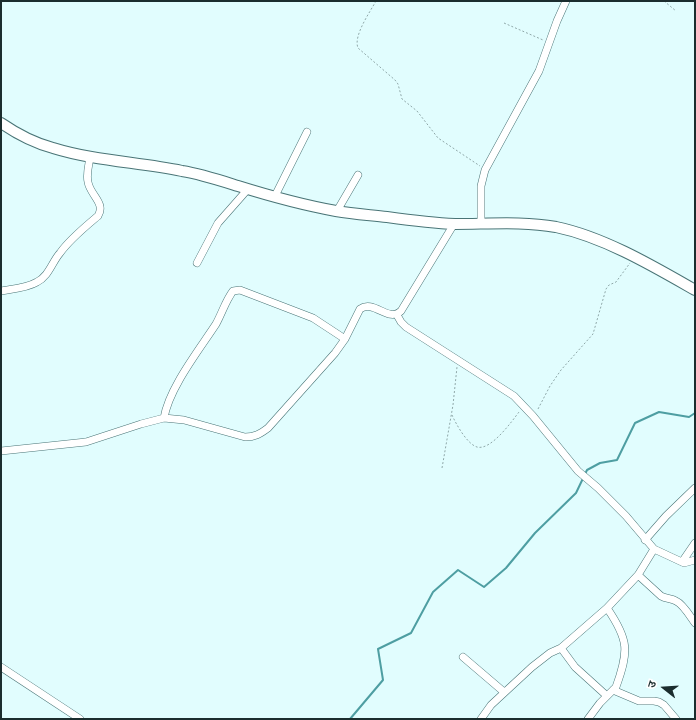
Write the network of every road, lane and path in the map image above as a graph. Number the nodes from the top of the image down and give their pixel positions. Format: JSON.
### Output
{"nodes":[{"id":1,"x":376,"y":1,"type":"edge"},
{"id":2,"x":566,"y":1,"type":"edge"},
{"id":3,"x":664,"y":1,"type":"edge"},
{"id":4,"x":676,"y":10,"type":"dead end"},
{"id":5,"x":504,"y":23,"type":"dead end"},
{"id":6,"x":550,"y":43,"type":"junction"},
{"id":7,"x":1,"y":123,"type":"edge"},
{"id":8,"x":307,"y":132,"type":"dead end"},
{"id":9,"x":90,"y":157,"type":"junction"},
{"id":10,"x":485,"y":170,"type":"junction"},
{"id":11,"x":358,"y":175,"type":"dead end"},
{"id":12,"x":248,"y":189,"type":"junction"},
{"id":13,"x":275,"y":196,"type":"junction"},
{"id":14,"x":337,"y":211,"type":"junction"},
{"id":15,"x":454,"y":224,"type":"junction"},
{"id":16,"x":481,"y":224,"type":"junction"},
{"id":17,"x":635,"y":258,"type":"junction"},
{"id":18,"x":197,"y":263,"type":"dead end"},
{"id":19,"x":695,"y":290,"type":"edge"},
{"id":20,"x":1,"y":291,"type":"edge"},
{"id":21,"x":397,"y":315,"type":"junction"},
{"id":22,"x":345,"y":339,"type":"junction"},
{"id":23,"x":457,"y":358,"type":"junction"},
{"id":24,"x":524,"y":406,"type":"junction"},
{"id":25,"x":452,"y":414,"type":"junction"},
{"id":26,"x":533,"y":416,"type":"junction"},
{"id":27,"x":164,"y":418,"type":"junction"},
{"id":28,"x":1,"y":451,"type":"edge"},
{"id":29,"x":442,"y":468,"type":"dead end"},
{"id":30,"x":695,"y":488,"type":"edge"},
{"id":31,"x":645,"y":540,"type":"junction"},
{"id":32,"x":695,"y":543,"type":"edge"},
{"id":33,"x":654,"y":550,"type":"junction"},
{"id":34,"x":695,"y":560,"type":"edge"},
{"id":35,"x":682,"y":562,"type":"junction"},
{"id":36,"x":638,"y":575,"type":"junction"},
{"id":37,"x":607,"y":608,"type":"junction"},
{"id":38,"x":695,"y":623,"type":"edge"},
{"id":39,"x":561,"y":648,"type":"junction"},
{"id":40,"x":463,"y":657,"type":"dead end"},
{"id":41,"x":1,"y":667,"type":"edge"},
{"id":42,"x":614,"y":690,"type":"junction"},
{"id":43,"x":504,"y":692,"type":"junction"},
{"id":44,"x":607,"y":696,"type":"junction"},
{"id":45,"x":80,"y":719,"type":"edge"},
{"id":46,"x":481,"y":719,"type":"edge"},
{"id":47,"x":588,"y":719,"type":"edge"},
{"id":48,"x":676,"y":719,"type":"edge"}],
"edges":[{"from":1,"to":10,"type":"path"},
{"from":2,"to":6,"type":"street"},
{"from":3,"to":4,"type":"path"},
{"from":5,"to":6,"type":"path"},
{"from":6,"to":10,"type":"street"},
{"from":7,"to":9,"type":"street"},
{"from":8,"to":13,"type":"street"},
{"from":9,"to":12,"type":"street"},
{"from":9,"to":20,"type":"street"},
{"from":10,"to":16,"type":"street"},
{"from":11,"to":14,"type":"street"},
{"from":12,"to":13,"type":"street"},
{"from":12,"to":18,"type":"street"},
{"from":13,"to":14,"type":"street"},
{"from":14,"to":15,"type":"street"},
{"from":15,"to":16,"type":"street"},
{"from":15,"to":21,"type":"street"},
{"from":16,"to":17,"type":"street"},
{"from":17,"to":19,"type":"street"},
{"from":17,"to":26,"type":"path"},
{"from":21,"to":22,"type":"street"},
{"from":21,"to":23,"type":"street"},
{"from":22,"to":27,"type":"street"},
{"from":22,"to":27,"type":"street"},
{"from":23,"to":24,"type":"street"},
{"from":23,"to":25,"type":"path"},
{"from":24,"to":25,"type":"path"},
{"from":24,"to":26,"type":"street"},
{"from":25,"to":29,"type":"path"},
{"from":26,"to":31,"type":"street"},
{"from":27,"to":28,"type":"street"},
{"from":30,"to":31,"type":"street"},
{"from":31,"to":33,"type":"street"},
{"from":32,"to":35,"type":"street"},
{"from":33,"to":35,"type":"street"},
{"from":33,"to":36,"type":"street"},
{"from":34,"to":35,"type":"street"},
{"from":36,"to":37,"type":"street"},
{"from":36,"to":38,"type":"street"},
{"from":37,"to":39,"type":"street"},
{"from":37,"to":42,"type":"street"},
{"from":39,"to":43,"type":"street"},
{"from":39,"to":44,"type":"street"},
{"from":40,"to":43,"type":"street"},
{"from":41,"to":45,"type":"street"},
{"from":42,"to":44,"type":"street"},
{"from":42,"to":48,"type":"street"},
{"from":43,"to":46,"type":"street"},
{"from":44,"to":47,"type":"street"}]}
